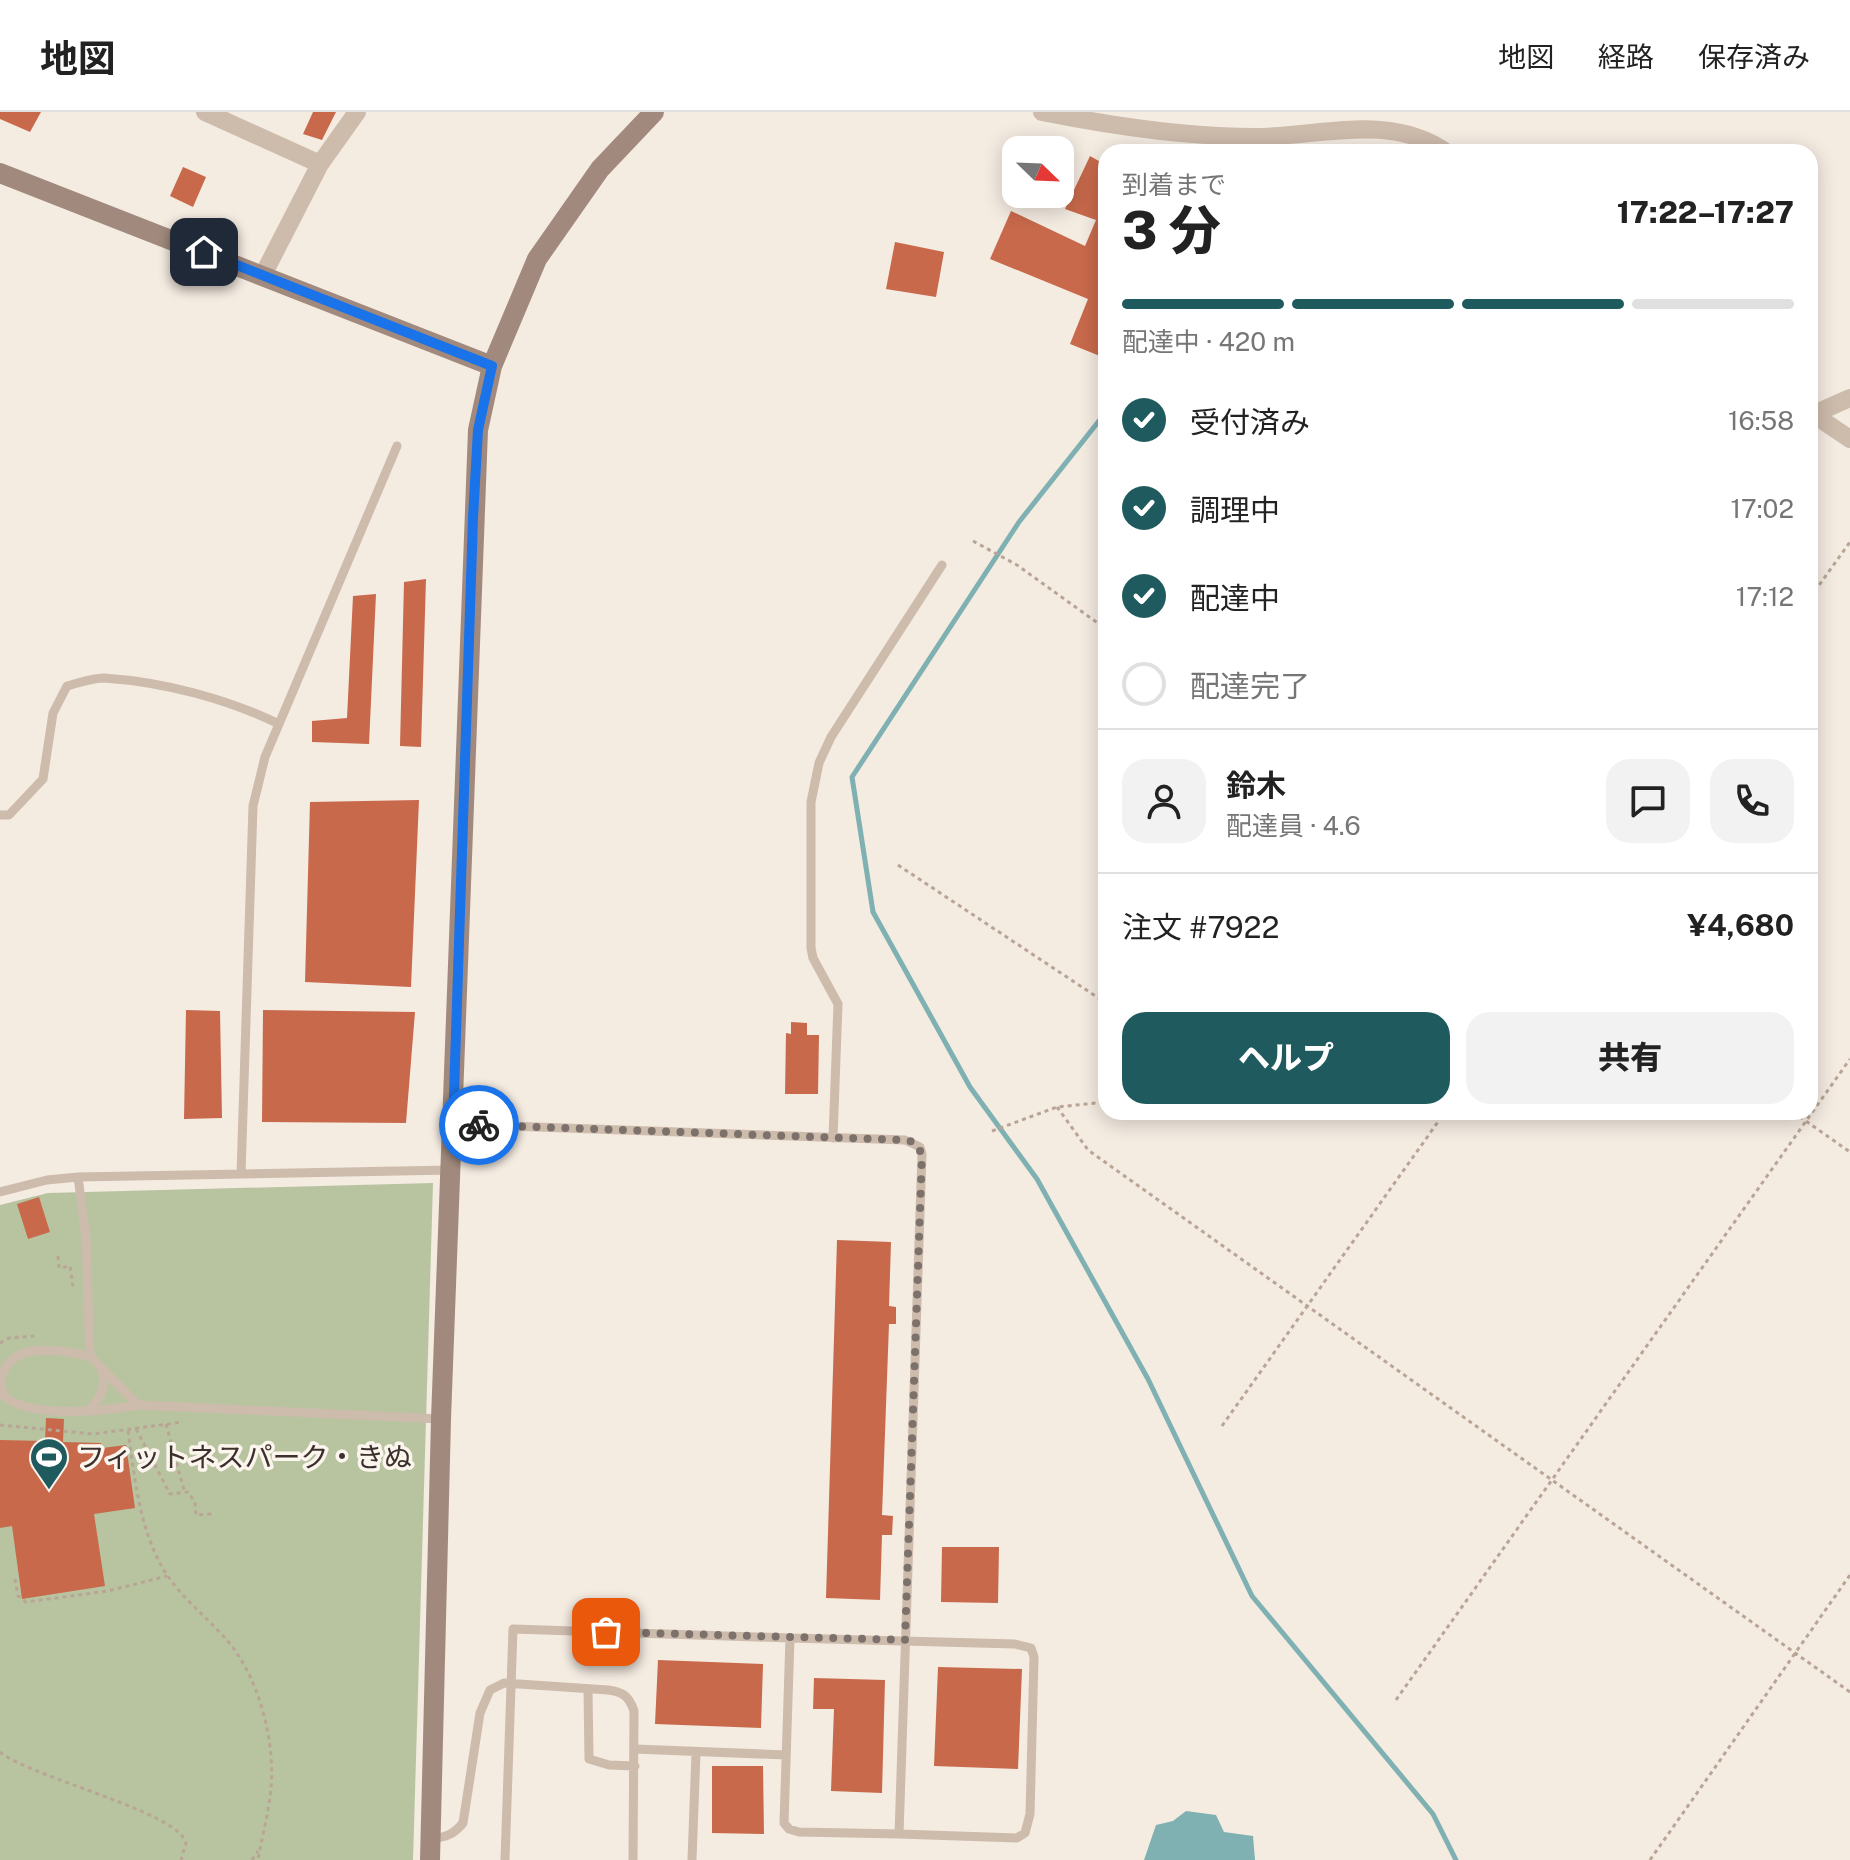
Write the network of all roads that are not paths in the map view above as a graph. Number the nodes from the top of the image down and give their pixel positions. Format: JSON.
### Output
{"nodes":[{"id":1,"x":205,"y":112,"type":"edge"},
{"id":2,"x":357,"y":112,"type":"edge"},
{"id":3,"x":654,"y":112,"type":"edge"},
{"id":4,"x":1042,"y":112,"type":"edge"},
{"id":5,"x":1058,"y":114,"type":"edge"},
{"id":6,"x":1427,"y":144,"type":"edge"},
{"id":7,"x":320,"y":164,"type":"junction"},
{"id":8,"x":0,"y":173,"type":"edge"},
{"id":9,"x":263,"y":275,"type":"junction"},
{"id":10,"x":492,"y":366,"type":"junction"},
{"id":11,"x":1850,"y":398,"type":"edge"},
{"id":12,"x":1818,"y":411,"type":"edge"},
{"id":13,"x":1818,"y":417,"type":"edge"},
{"id":14,"x":1850,"y":439,"type":"edge"},
{"id":15,"x":397,"y":446,"type":"dead end"},
{"id":16,"x":942,"y":565,"type":"dead end"},
{"id":17,"x":279,"y":724,"type":"junction"},
{"id":18,"x":0,"y":815,"type":"edge"},
{"id":19,"x":453,"y":1124,"type":"junction"},
{"id":20,"x":833,"y":1138,"type":"junction"},
{"id":21,"x":452,"y":1170,"type":"junction"},
{"id":22,"x":241,"y":1174,"type":"junction"},
{"id":23,"x":78,"y":1177,"type":"junction"},
{"id":24,"x":0,"y":1192,"type":"edge"},
{"id":25,"x":90,"y":1356,"type":"junction"},
{"id":26,"x":101,"y":1367,"type":"junction"},
{"id":27,"x":0,"y":1382,"type":"edge"},
{"id":28,"x":138,"y":1405,"type":"junction"},
{"id":29,"x":87,"y":1411,"type":"junction"},
{"id":30,"x":441,"y":1419,"type":"junction"},
{"id":31,"x":790,"y":1638,"type":"junction"},
{"id":32,"x":905,"y":1640,"type":"junction"},
{"id":33,"x":512,"y":1684,"type":"junction"},
{"id":34,"x":588,"y":1689,"type":"junction"},
{"id":35,"x":635,"y":1749,"type":"junction"},
{"id":36,"x":696,"y":1753,"type":"junction"},
{"id":37,"x":786,"y":1755,"type":"junction"},
{"id":38,"x":635,"y":1766,"type":"junction"},
{"id":39,"x":899,"y":1834,"type":"junction"},
{"id":40,"x":431,"y":1839,"type":"junction"},
{"id":41,"x":430,"y":1860,"type":"edge"},
{"id":42,"x":505,"y":1860,"type":"edge"},
{"id":43,"x":633,"y":1860,"type":"edge"},
{"id":44,"x":692,"y":1860,"type":"edge"}],
"edges":[{"from":1,"to":7,"type":"street"},
{"from":2,"to":7,"type":"street"},
{"from":3,"to":10,"type":"street"},
{"from":4,"to":5,"type":"street"},
{"from":5,"to":6,"type":"street"},
{"from":7,"to":9,"type":"street"},
{"from":8,"to":9,"type":"street"},
{"from":9,"to":10,"type":"street"},
{"from":10,"to":19,"type":"street"},
{"from":11,"to":12,"type":"street"},
{"from":13,"to":14,"type":"street"},
{"from":15,"to":17,"type":"lane"},
{"from":16,"to":20,"type":"lane"},
{"from":17,"to":18,"type":"lane"},
{"from":17,"to":22,"type":"lane"},
{"from":19,"to":20,"type":"lane"},
{"from":19,"to":21,"type":"street"},
{"from":20,"to":32,"type":"lane"},
{"from":21,"to":22,"type":"lane"},
{"from":21,"to":30,"type":"street"},
{"from":22,"to":23,"type":"lane"},
{"from":23,"to":24,"type":"lane"},
{"from":23,"to":25,"type":"lane"},
{"from":25,"to":26,"type":"lane"},
{"from":25,"to":27,"type":"lane"},
{"from":26,"to":28,"type":"lane"},
{"from":26,"to":29,"type":"lane"},
{"from":27,"to":29,"type":"lane"},
{"from":28,"to":29,"type":"lane"},
{"from":28,"to":30,"type":"lane"},
{"from":30,"to":40,"type":"street"},
{"from":31,"to":32,"type":"lane"},
{"from":31,"to":33,"type":"lane"},
{"from":31,"to":37,"type":"lane"},
{"from":32,"to":39,"type":"lane"},
{"from":32,"to":39,"type":"lane"},
{"from":33,"to":34,"type":"lane"},
{"from":33,"to":40,"type":"lane"},
{"from":33,"to":42,"type":"lane"},
{"from":34,"to":35,"type":"lane"},
{"from":34,"to":38,"type":"lane"},
{"from":35,"to":36,"type":"lane"},
{"from":35,"to":38,"type":"lane"},
{"from":36,"to":37,"type":"lane"},
{"from":36,"to":44,"type":"lane"},
{"from":37,"to":39,"type":"lane"},
{"from":38,"to":43,"type":"lane"},
{"from":40,"to":41,"type":"street"}]}
